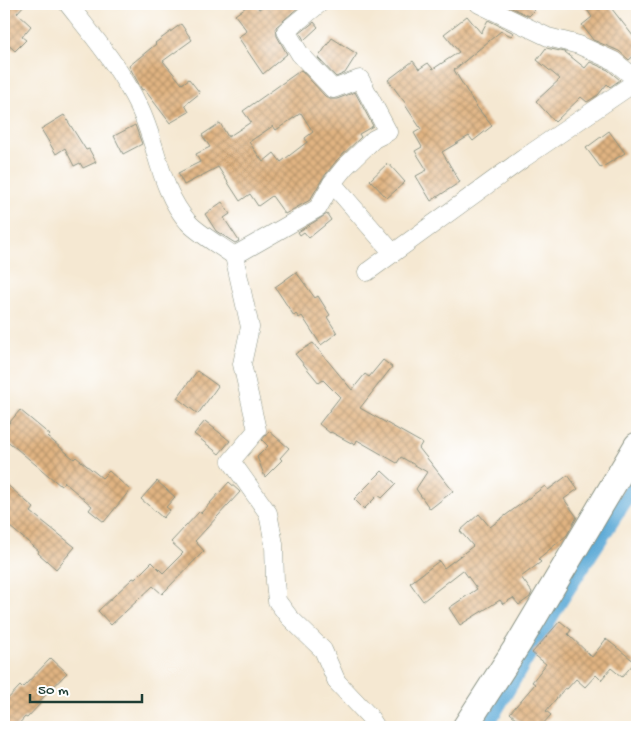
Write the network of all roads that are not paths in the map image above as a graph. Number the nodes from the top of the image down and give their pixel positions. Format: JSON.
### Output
{"nodes":[{"id":1,"x":68,"y":4,"type":"edge"},
{"id":2,"x":319,"y":4,"type":"edge"},
{"id":3,"x":479,"y":4,"type":"edge"},
{"id":4,"x":637,"y":81,"type":"edge"},
{"id":5,"x":332,"y":183,"type":"junction"},
{"id":6,"x":393,"y":253,"type":"junction"},
{"id":7,"x":234,"y":256,"type":"junction"},
{"id":8,"x":366,"y":272,"type":"dead end"},
{"id":9,"x":637,"y":445,"type":"edge"},
{"id":10,"x":376,"y":727,"type":"edge"},
{"id":11,"x":465,"y":727,"type":"edge"}],
"edges":[{"from":1,"to":7,"type":"street"},
{"from":2,"to":5,"type":"street"},
{"from":3,"to":4,"type":"street"},
{"from":4,"to":6,"type":"street"},
{"from":5,"to":6,"type":"street"},
{"from":5,"to":7,"type":"street"},
{"from":6,"to":8,"type":"street"},
{"from":7,"to":10,"type":"street"},
{"from":9,"to":11,"type":"street"}]}
